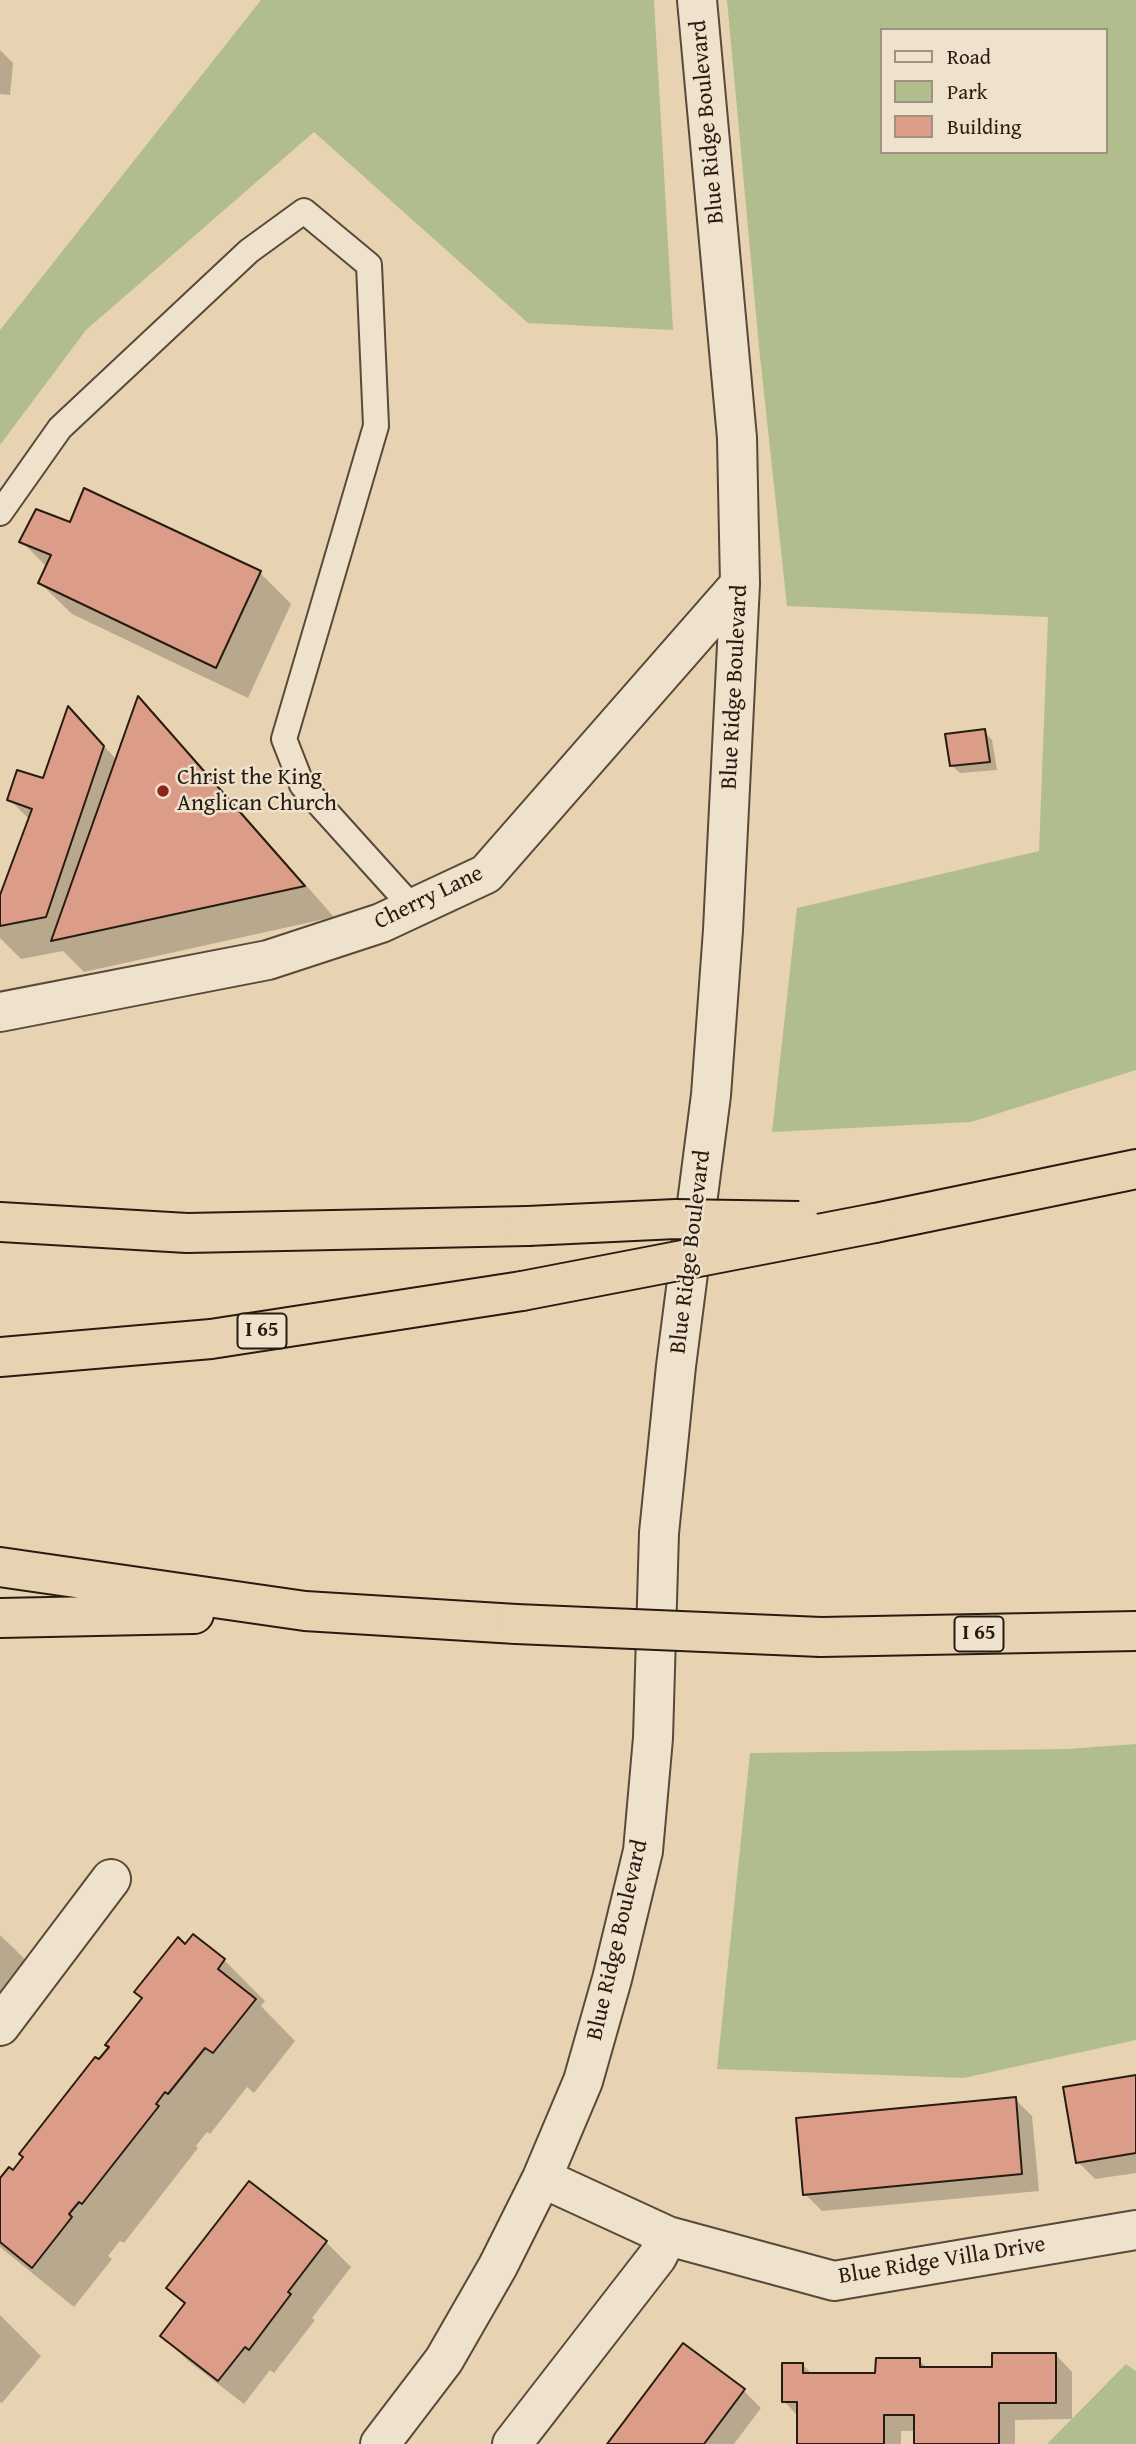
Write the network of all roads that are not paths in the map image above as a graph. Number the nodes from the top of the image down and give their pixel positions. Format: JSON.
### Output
{"nodes":[{"id":1,"x":697,"y":0,"type":"edge"},
{"id":2,"x":0,"y":513,"type":"edge"},
{"id":3,"x":740,"y":584,"type":"junction"},
{"id":4,"x":413,"y":908,"type":"junction"},
{"id":5,"x":0,"y":1012,"type":"edge"},
{"id":6,"x":1136,"y":1169,"type":"edge"},
{"id":7,"x":0,"y":1222,"type":"edge"},
{"id":8,"x":875,"y":1223,"type":"junction"},
{"id":9,"x":0,"y":1357,"type":"edge"},
{"id":10,"x":0,"y":1567,"type":"edge"},
{"id":11,"x":305,"y":1611,"type":"junction"},
{"id":12,"x":0,"y":1618,"type":"edge"},
{"id":13,"x":1136,"y":1631,"type":"edge"},
{"id":14,"x":111,"y":1880,"type":"dead end"},
{"id":15,"x":0,"y":2026,"type":"edge"},
{"id":16,"x":542,"y":2178,"type":"junction"},
{"id":17,"x":1136,"y":2230,"type":"edge"},
{"id":18,"x":668,"y":2236,"type":"junction"},
{"id":19,"x":380,"y":2444,"type":"edge"},
{"id":20,"x":512,"y":2444,"type":"edge"}],
"edges":[{"from":1,"to":3,"type":"street","name":"Blue Ridge Boulevard"},
{"from":2,"to":4,"type":"lane"},
{"from":3,"to":4,"type":"street","name":"Cherry Lane"},
{"from":3,"to":16,"type":"street","name":"Blue Ridge Boulevard"},
{"from":4,"to":5,"type":"street","name":"Cherry Lane"},
{"from":6,"to":8,"type":"highway","number":"I 65"},
{"from":7,"to":8,"type":"highway","bridge":true},
{"from":8,"to":9,"type":"highway","number":"I 65","bridge":true},
{"from":10,"to":11,"type":"highway","number":"I 65"},
{"from":11,"to":12,"type":"highway"},
{"from":11,"to":13,"type":"highway","number":"I 65","bridge":true},
{"from":14,"to":15,"type":"street"},
{"from":16,"to":18,"type":"street","name":"Blue Ridge Villa Drive"},
{"from":16,"to":19,"type":"street","name":"Blue Ridge Boulevard"},
{"from":17,"to":18,"type":"street","name":"Blue Ridge Villa Drive"},
{"from":18,"to":20,"type":"street"}]}
